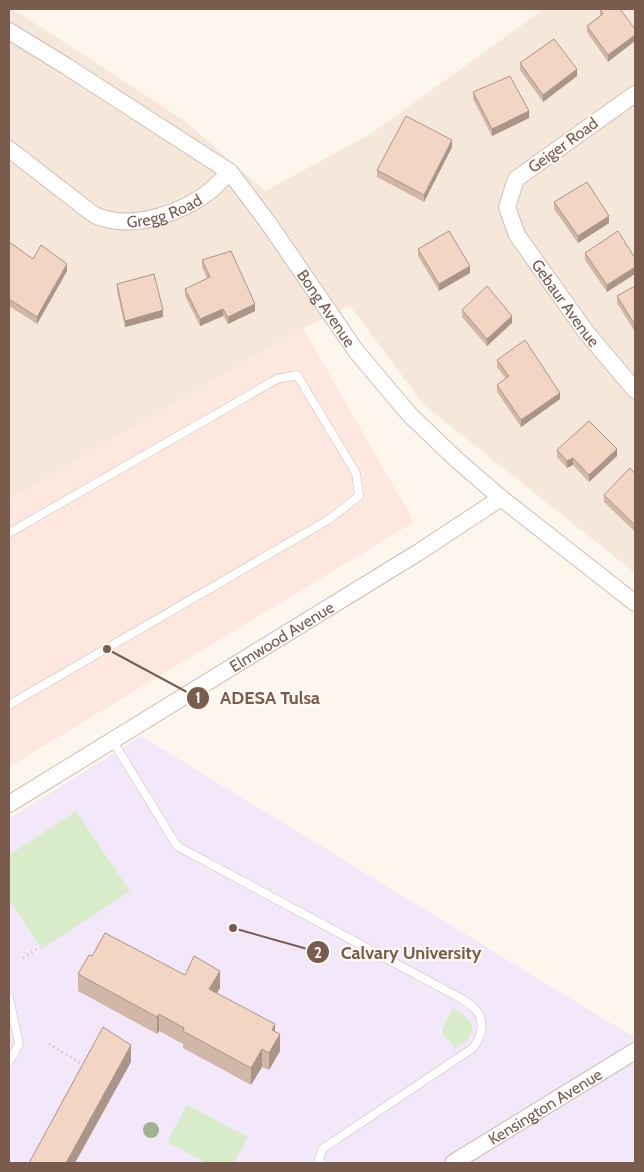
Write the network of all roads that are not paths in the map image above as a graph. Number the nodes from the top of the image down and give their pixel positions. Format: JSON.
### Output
{"nodes":[{"id":1,"x":9,"y":30,"type":"edge"},
{"id":2,"x":635,"y":94,"type":"edge"},
{"id":3,"x":9,"y":149,"type":"edge"},
{"id":4,"x":230,"y":172,"type":"junction"},
{"id":5,"x":507,"y":208,"type":"joint"},
{"id":6,"x":635,"y":390,"type":"edge"},
{"id":7,"x":501,"y":498,"type":"junction"},
{"id":8,"x":9,"y":533,"type":"edge"},
{"id":9,"x":635,"y":603,"type":"edge"},
{"id":10,"x":9,"y":705,"type":"edge"},
{"id":11,"x":112,"y":740,"type":"junction"},
{"id":12,"x":9,"y":804,"type":"edge"},
{"id":13,"x":9,"y":998,"type":"edge"},
{"id":14,"x":635,"y":1051,"type":"edge"},
{"id":15,"x":9,"y":1062,"type":"edge"},
{"id":16,"x":321,"y":1163,"type":"edge"},
{"id":17,"x":453,"y":1163,"type":"edge"}],
"edges":[{"from":1,"to":4,"type":"street","name":"Bong Avenue"},
{"from":2,"to":5,"type":"street","name":"Geiger Road"},
{"from":3,"to":4,"type":"street","name":"Gregg Road"},
{"from":4,"to":7,"type":"street","name":"Bong Avenue"},
{"from":5,"to":6,"type":"street","name":"Gebaur Avenue"},
{"from":7,"to":9,"type":"street","name":"Bong Avenue"},
{"from":7,"to":11,"type":"street","name":"Elmwood Avenue"},
{"from":8,"to":10,"type":"lane"},
{"from":11,"to":12,"type":"street","name":"Elmwood Avenue"},
{"from":11,"to":16,"type":"lane"},
{"from":13,"to":15,"type":"lane"},
{"from":14,"to":17,"type":"street","name":"Kensington Avenue"}]}
